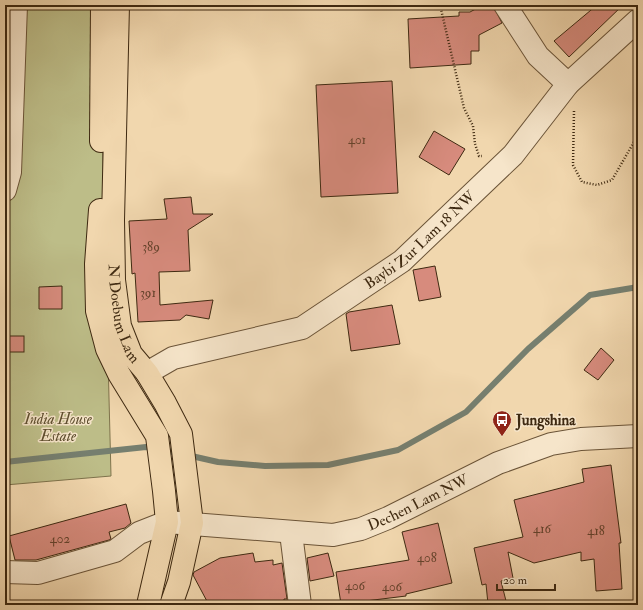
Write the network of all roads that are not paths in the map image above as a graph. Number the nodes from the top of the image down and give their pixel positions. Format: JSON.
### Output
{"nodes":[{"id":1,"x":16,"y":5,"type":"edge"},
{"id":2,"x":102,"y":5,"type":"edge"},
{"id":3,"x":118,"y":5,"type":"edge"},
{"id":4,"x":505,"y":5,"type":"edge"},
{"id":5,"x":638,"y":20,"type":"edge"},
{"id":6,"x":568,"y":84,"type":"junction"},
{"id":7,"x":5,"y":190,"type":"edge"},
{"id":8,"x":147,"y":373,"type":"junction"},
{"id":9,"x":638,"y":436,"type":"edge"},
{"id":10,"x":167,"y":522,"type":"junction"},
{"id":11,"x":192,"y":523,"type":"junction"},
{"id":12,"x":291,"y":532,"type":"junction"},
{"id":13,"x":5,"y":572,"type":"edge"},
{"id":14,"x":148,"y":605,"type":"edge"},
{"id":15,"x":171,"y":605,"type":"edge"},
{"id":16,"x":300,"y":605,"type":"edge"}],
"edges":[{"from":1,"to":7,"type":"street"},
{"from":2,"to":10,"type":"main road"},
{"from":3,"to":8,"type":"main road","name":"N Doebum Lam"},
{"from":4,"to":6,"type":"street"},
{"from":5,"to":6,"type":"street","name":"Baybi Zur Lam 18 NW"},
{"from":6,"to":8,"type":"street","name":"Baybi Zur Lam 18 NW"},
{"from":8,"to":11,"type":"main road","name":"N Doebum Lam"},
{"from":9,"to":12,"type":"street","name":"Dechen Lam NW"},
{"from":10,"to":11,"type":"street","name":"Dechen Lam NW"},
{"from":10,"to":13,"type":"street"},
{"from":10,"to":14,"type":"main road"},
{"from":11,"to":12,"type":"street","name":"Dechen Lam NW"},
{"from":11,"to":15,"type":"main road","name":"N Doebum Lam"},
{"from":12,"to":16,"type":"street"}]}
